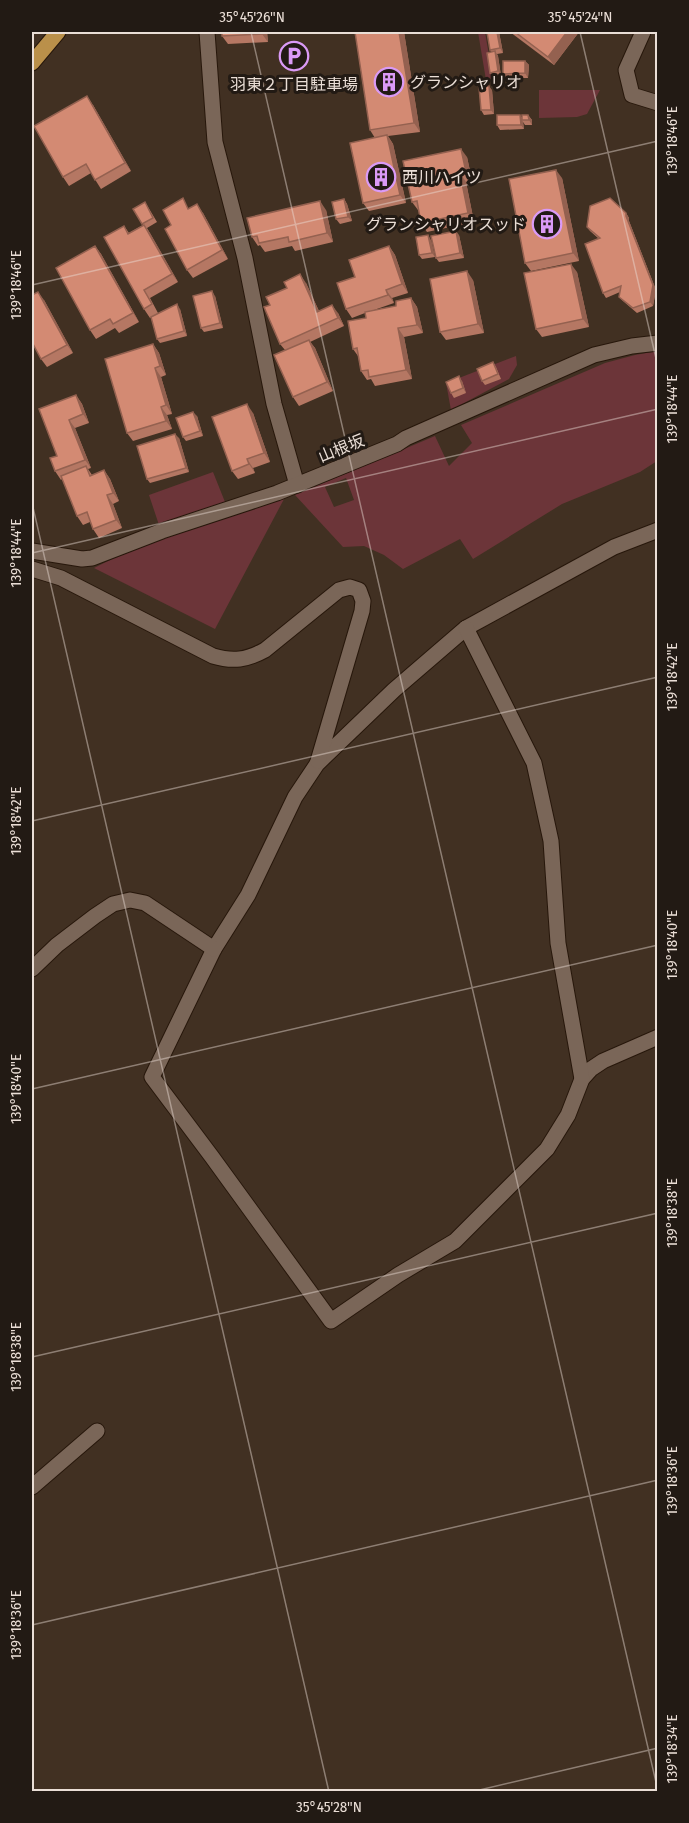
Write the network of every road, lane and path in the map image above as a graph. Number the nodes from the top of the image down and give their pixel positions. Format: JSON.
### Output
{"nodes":[{"id":1,"x":58,"y":32,"type":"edge"},
{"id":2,"x":207,"y":32,"type":"edge"},
{"id":3,"x":643,"y":32,"type":"edge"},
{"id":4,"x":32,"y":63,"type":"edge"},
{"id":5,"x":657,"y":103,"type":"edge"},
{"id":6,"x":657,"y":343,"type":"edge"},
{"id":7,"x":297,"y":485,"type":"junction"},
{"id":8,"x":657,"y":530,"type":"edge"},
{"id":9,"x":32,"y":551,"type":"edge"},
{"id":10,"x":32,"y":569,"type":"edge"},
{"id":11,"x":466,"y":628,"type":"junction"},
{"id":12,"x":317,"y":764,"type":"junction"},
{"id":13,"x":214,"y":949,"type":"junction"},
{"id":14,"x":32,"y":969,"type":"edge"},
{"id":15,"x":657,"y":1037,"type":"edge"},
{"id":16,"x":582,"y":1079,"type":"junction"},
{"id":17,"x":97,"y":1431,"type":"dead end"},
{"id":18,"x":32,"y":1487,"type":"edge"}],
"edges":[{"from":1,"to":4,"type":"main road"},
{"from":2,"to":7,"type":"street"},
{"from":3,"to":5,"type":"street"},
{"from":6,"to":7,"type":"street","name":"山根坂"},
{"from":7,"to":9,"type":"street","name":"山根坂"},
{"from":8,"to":11,"type":"street"},
{"from":10,"to":12,"type":"street"},
{"from":11,"to":12,"type":"street"},
{"from":11,"to":16,"type":"street"},
{"from":12,"to":13,"type":"street"},
{"from":13,"to":14,"type":"street"},
{"from":13,"to":16,"type":"street"},
{"from":15,"to":16,"type":"street"},
{"from":17,"to":18,"type":"street"}]}
